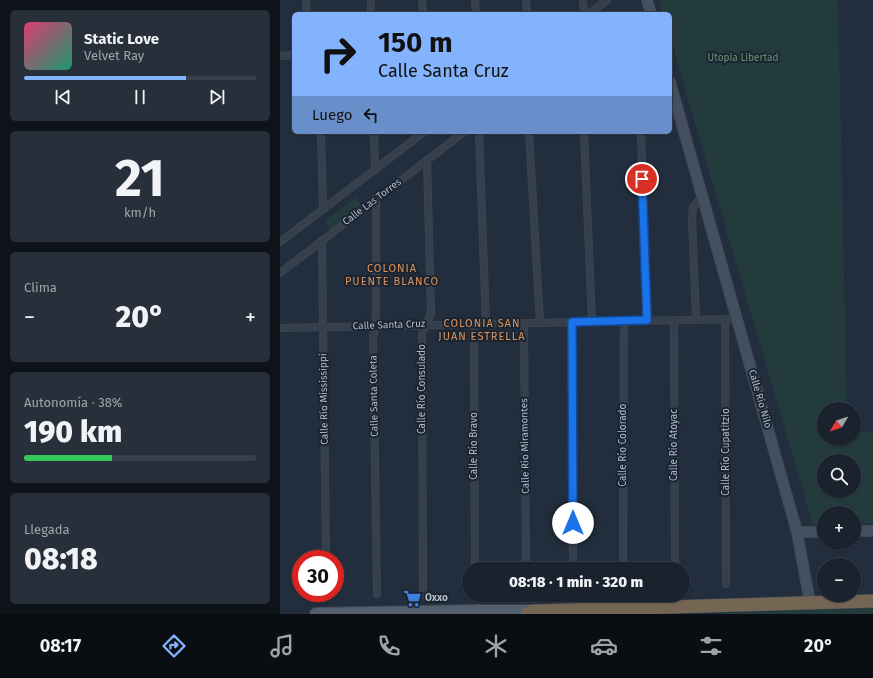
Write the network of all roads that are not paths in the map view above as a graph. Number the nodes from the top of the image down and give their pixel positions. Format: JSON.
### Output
{"nodes":[{"id":1,"x":306,"y":0,"type":"edge"},
{"id":2,"x":371,"y":0,"type":"edge"},
{"id":3,"x":422,"y":0,"type":"edge"},
{"id":4,"x":475,"y":0,"type":"edge"},
{"id":5,"x":526,"y":0,"type":"edge"},
{"id":6,"x":583,"y":0,"type":"edge"},
{"id":7,"x":607,"y":0,"type":"edge"},
{"id":8,"x":647,"y":0,"type":"edge"},
{"id":9,"x":307,"y":12,"type":"edge"},
{"id":10,"x":372,"y":12,"type":"edge"},
{"id":11,"x":423,"y":12,"type":"edge"},
{"id":12,"x":476,"y":12,"type":"edge"},
{"id":13,"x":527,"y":12,"type":"edge"},
{"id":14,"x":584,"y":12,"type":"edge"},
{"id":15,"x":592,"y":12,"type":"edge"},
{"id":16,"x":650,"y":12,"type":"edge"},
{"id":17,"x":280,"y":56,"type":"edge"},
{"id":18,"x":292,"y":56,"type":"edge"},
{"id":19,"x":672,"y":89,"type":"edge"},
{"id":20,"x":322,"y":134,"type":"edge"},
{"id":21,"x":374,"y":134,"type":"edge"},
{"id":22,"x":421,"y":134,"type":"edge"},
{"id":23,"x":461,"y":134,"type":"edge"},
{"id":24,"x":479,"y":134,"type":"edge"},
{"id":25,"x":529,"y":134,"type":"edge"},
{"id":26,"x":584,"y":134,"type":"edge"},
{"id":27,"x":641,"y":134,"type":"edge"},
{"id":28,"x":427,"y":160,"type":"junction"},
{"id":29,"x":375,"y":170,"type":"junction"},
{"id":30,"x":702,"y":197,"type":"junction"},
{"id":31,"x":376,"y":198,"type":"junction"},
{"id":32,"x":323,"y":209,"type":"junction"},
{"id":33,"x":322,"y":240,"type":"junction"},
{"id":34,"x":280,"y":242,"type":"edge"},
{"id":35,"x":280,"y":273,"type":"edge"},
{"id":36,"x":738,"y":319,"type":"junction"},
{"id":37,"x":647,"y":320,"type":"junction"},
{"id":38,"x":696,"y":320,"type":"junction"},
{"id":39,"x":725,"y":320,"type":"junction"},
{"id":40,"x":624,"y":321,"type":"junction"},
{"id":41,"x":674,"y":321,"type":"junction"},
{"id":42,"x":572,"y":322,"type":"junction"},
{"id":43,"x":592,"y":322,"type":"junction"},
{"id":44,"x":540,"y":323,"type":"junction"},
{"id":45,"x":427,"y":324,"type":"junction"},
{"id":46,"x":474,"y":324,"type":"junction"},
{"id":47,"x":486,"y":324,"type":"junction"},
{"id":48,"x":524,"y":324,"type":"junction"},
{"id":49,"x":376,"y":326,"type":"junction"},
{"id":50,"x":323,"y":327,"type":"junction"},
{"id":51,"x":280,"y":328,"type":"edge"},
{"id":52,"x":861,"y":531,"type":"edge"},
{"id":53,"x":873,"y":531,"type":"edge"},
{"id":54,"x":797,"y":532,"type":"junction"},
{"id":55,"x":817,"y":532,"type":"edge"},
{"id":56,"x":326,"y":550,"type":"edge"},
{"id":57,"x":475,"y":562,"type":"edge"},
{"id":58,"x":526,"y":562,"type":"edge"},
{"id":59,"x":573,"y":562,"type":"edge"},
{"id":60,"x":623,"y":562,"type":"edge"},
{"id":61,"x":675,"y":562,"type":"edge"},
{"id":62,"x":726,"y":584,"type":"dead end"},
{"id":63,"x":377,"y":594,"type":"dead end"},
{"id":64,"x":423,"y":595,"type":"dead end"},
{"id":65,"x":873,"y":601,"type":"edge"},
{"id":66,"x":574,"y":602,"type":"edge"},
{"id":67,"x":810,"y":603,"type":"junction"},
{"id":68,"x":574,"y":610,"type":"junction"},
{"id":69,"x":530,"y":613,"type":"edge"},
{"id":70,"x":316,"y":614,"type":"edge"}],
"edges":[{"from":1,"to":9,"type":"street"},
{"from":2,"to":10,"type":"street"},
{"from":3,"to":11,"type":"street"},
{"from":4,"to":12,"type":"street"},
{"from":5,"to":13,"type":"street"},
{"from":6,"to":14,"type":"street"},
{"from":7,"to":15,"type":"street"},
{"from":8,"to":16,"type":"street"},
{"from":17,"to":18,"type":"street"},
{"from":19,"to":30,"type":"street","name":"Calle Río Nilo"},
{"from":20,"to":32,"type":"street"},
{"from":21,"to":29,"type":"street"},
{"from":22,"to":29,"type":"street"},
{"from":23,"to":28,"type":"street","name":"Calle Las Torres"},
{"from":24,"to":47,"type":"street"},
{"from":25,"to":44,"type":"street"},
{"from":26,"to":43,"type":"street"},
{"from":27,"to":37,"type":"street"},
{"from":28,"to":31,"type":"street","name":"Calle Las Torres"},
{"from":28,"to":45,"type":"street","name":"Calle Río Consulado"},
{"from":29,"to":32,"type":"street"},
{"from":30,"to":36,"type":"street","name":"Calle Río Nilo"},
{"from":30,"to":38,"type":"street"},
{"from":31,"to":33,"type":"street","name":"Calle Las Torres"},
{"from":31,"to":49,"type":"street","name":"Calle Santa Coleta"},
{"from":32,"to":34,"type":"street"},
{"from":33,"to":35,"type":"street","name":"Calle Las Torres"},
{"from":33,"to":50,"type":"street","name":"Calle Río Mississippi"},
{"from":36,"to":39,"type":"street","name":"Calle Santa Cruz"},
{"from":36,"to":54,"type":"street","name":"Calle Río Nilo"},
{"from":37,"to":40,"type":"street","name":"Calle Santa Cruz"},
{"from":37,"to":41,"type":"street","name":"Calle Santa Cruz"},
{"from":38,"to":39,"type":"street","name":"Calle Santa Cruz"},
{"from":38,"to":41,"type":"street","name":"Calle Santa Cruz"},
{"from":39,"to":62,"type":"street","name":"Calle Río Cupatitzio"},
{"from":40,"to":43,"type":"street","name":"Calle Santa Cruz"},
{"from":40,"to":60,"type":"street","name":"Calle Río Colorado"},
{"from":41,"to":61,"type":"street","name":"Calle Río Atoyac"},
{"from":42,"to":43,"type":"street","name":"Calle Santa Cruz"},
{"from":42,"to":44,"type":"street","name":"Calle Santa Cruz"},
{"from":42,"to":59,"type":"street"},
{"from":44,"to":48,"type":"street","name":"Calle Santa Cruz"},
{"from":45,"to":46,"type":"street","name":"Calle Santa Cruz"},
{"from":45,"to":49,"type":"street","name":"Calle Santa Cruz"},
{"from":45,"to":64,"type":"street","name":"Calle Río Consulado"},
{"from":46,"to":47,"type":"street","name":"Calle Santa Cruz"},
{"from":46,"to":57,"type":"street","name":"Calle Río Bravo"},
{"from":47,"to":48,"type":"street","name":"Calle Santa Cruz"},
{"from":48,"to":58,"type":"street","name":"Calle Río Miramontes"},
{"from":49,"to":50,"type":"street","name":"Calle Santa Cruz"},
{"from":49,"to":63,"type":"street","name":"Calle Santa Coleta"},
{"from":50,"to":51,"type":"street","name":"Calle Santa Cruz"},
{"from":50,"to":56,"type":"street","name":"Calle Río Mississippi"},
{"from":52,"to":53,"type":"street"},
{"from":54,"to":55,"type":"street"},
{"from":54,"to":67,"type":"street","name":"Calle Río Nilo"},
{"from":65,"to":67,"type":"highway"},
{"from":66,"to":68,"type":"street"},
{"from":67,"to":68,"type":"highway"},
{"from":68,"to":69,"type":"highway"},
{"from":69,"to":70,"type":"main road"}]}
